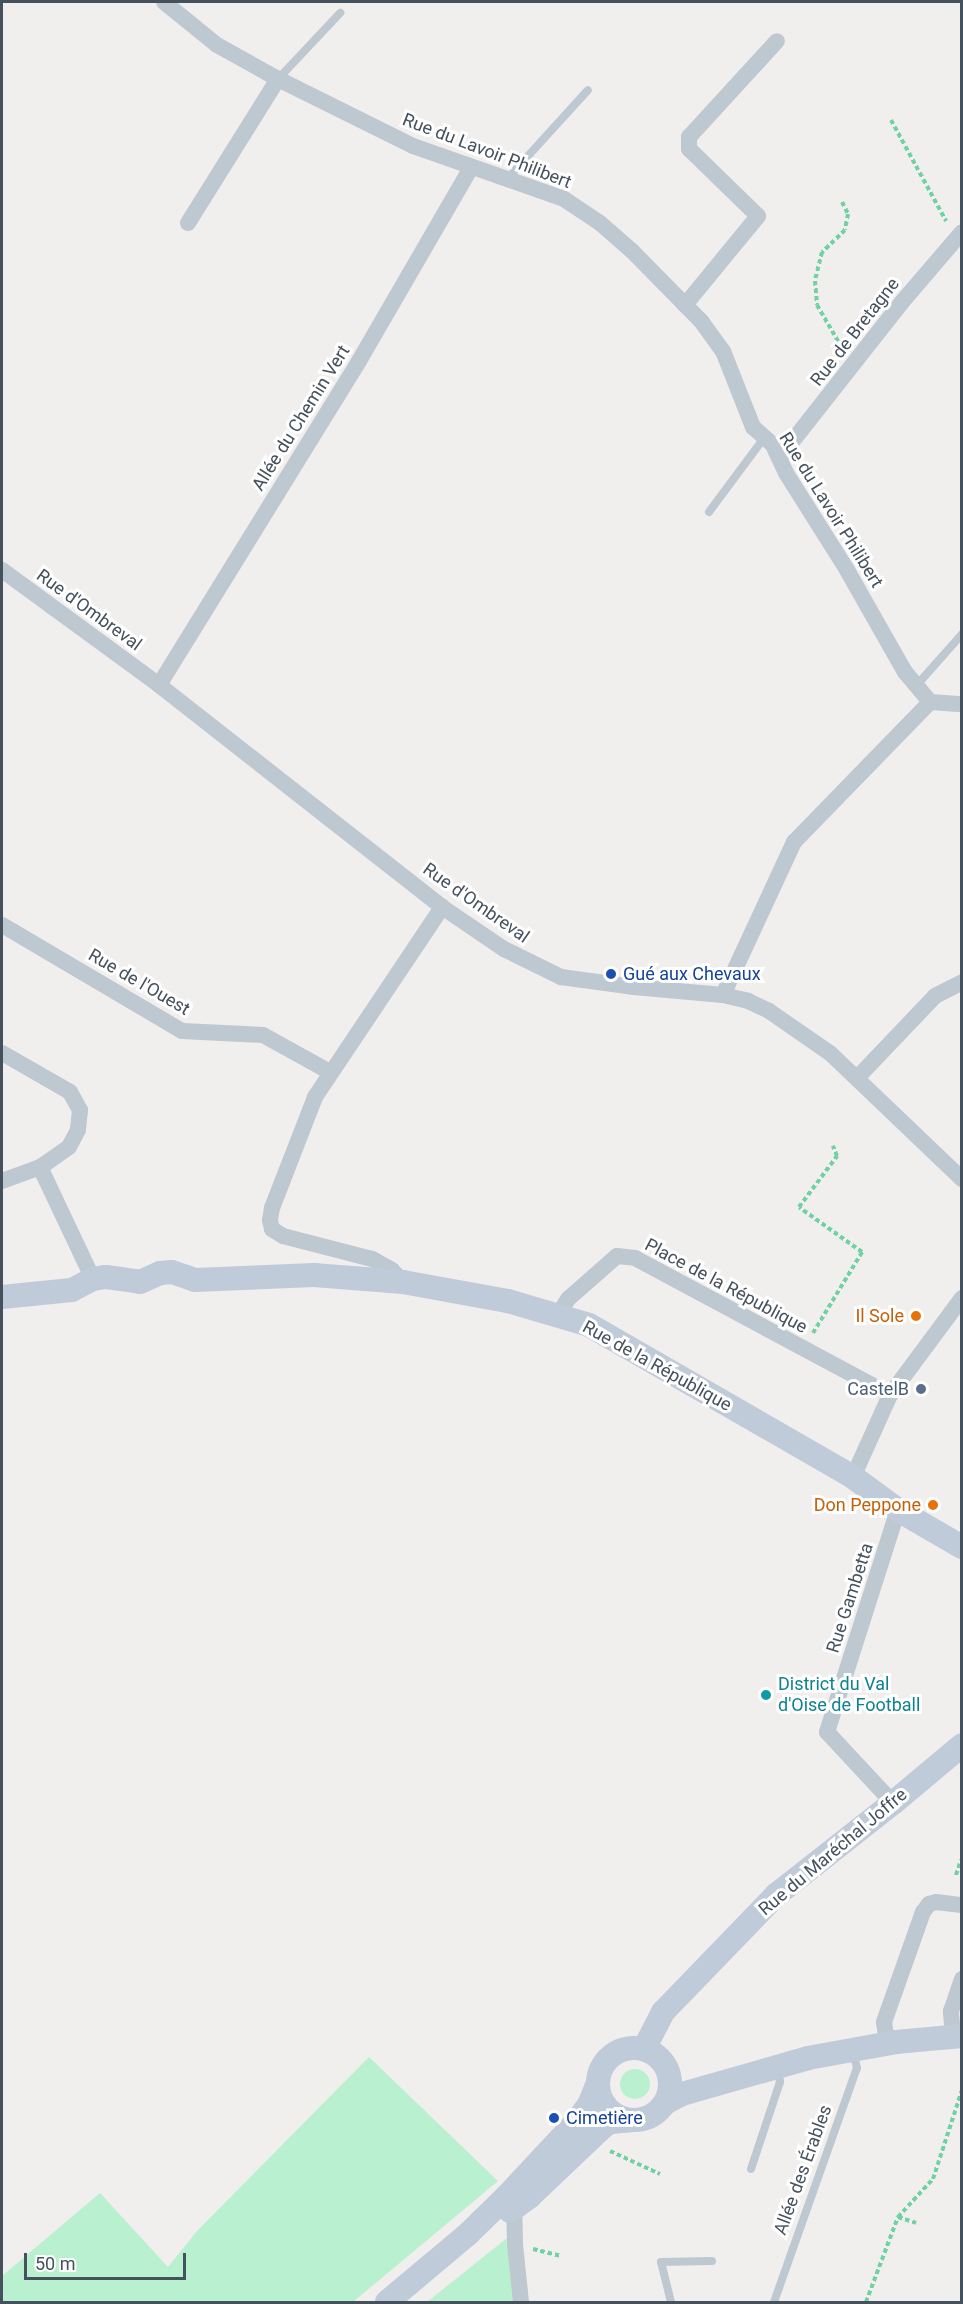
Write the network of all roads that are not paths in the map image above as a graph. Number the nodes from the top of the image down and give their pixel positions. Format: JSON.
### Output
{"nodes":[{"id":1,"x":164,"y":2,"type":"edge"},
{"id":2,"x":340,"y":13,"type":"dead end"},
{"id":3,"x":777,"y":41,"type":"dead end"},
{"id":4,"x":278,"y":79,"type":"junction"},
{"id":5,"x":588,"y":90,"type":"dead end"},
{"id":6,"x":471,"y":168,"type":"junction"},
{"id":7,"x":506,"y":180,"type":"junction"},
{"id":8,"x":188,"y":223,"type":"dead end"},
{"id":9,"x":955,"y":228,"type":"edge"},
{"id":10,"x":685,"y":305,"type":"junction"},
{"id":11,"x":764,"y":438,"type":"junction"},
{"id":12,"x":780,"y":457,"type":"junction"},
{"id":13,"x":709,"y":512,"type":"dead end"},
{"id":14,"x":2,"y":570,"type":"edge"},
{"id":15,"x":962,"y":634,"type":"edge"},
{"id":16,"x":159,"y":685,"type":"junction"},
{"id":17,"x":915,"y":686,"type":"junction"},
{"id":18,"x":930,"y":702,"type":"junction"},
{"id":19,"x":962,"y":704,"type":"edge"},
{"id":20,"x":442,"y":907,"type":"junction"},
{"id":21,"x":2,"y":925,"type":"edge"},
{"id":22,"x":962,"y":982,"type":"edge"},
{"id":23,"x":723,"y":995,"type":"junction"},
{"id":24,"x":2,"y":1053,"type":"edge"},
{"id":25,"x":330,"y":1072,"type":"junction"},
{"id":26,"x":857,"y":1078,"type":"junction"},
{"id":27,"x":40,"y":1167,"type":"junction"},
{"id":28,"x":962,"y":1179,"type":"edge"},
{"id":29,"x":2,"y":1181,"type":"edge"},
{"id":30,"x":93,"y":1279,"type":"junction"},
{"id":31,"x":403,"y":1282,"type":"junction"},
{"id":32,"x":2,"y":1297,"type":"edge"},
{"id":33,"x":962,"y":1298,"type":"edge"},
{"id":34,"x":558,"y":1315,"type":"junction"},
{"id":35,"x":890,"y":1395,"type":"junction"},
{"id":36,"x":853,"y":1476,"type":"junction"},
{"id":37,"x":898,"y":1510,"type":"junction"},
{"id":38,"x":962,"y":1547,"type":"edge"},
{"id":39,"x":962,"y":1745,"type":"edge"},
{"id":40,"x":893,"y":1803,"type":"junction"},
{"id":41,"x":962,"y":1905,"type":"edge"},
{"id":42,"x":962,"y":1979,"type":"edge"},
{"id":43,"x":957,"y":2036,"type":"edge"},
{"id":44,"x":887,"y":2043,"type":"junction"},
{"id":45,"x":644,"y":2049,"type":"junction"},
{"id":46,"x":852,"y":2049,"type":"junction"},
{"id":47,"x":777,"y":2066,"type":"junction"},
{"id":48,"x":667,"y":2070,"type":"junction"},
{"id":49,"x":598,"y":2083,"type":"junction"},
{"id":50,"x":714,"y":2086,"type":"junction"},
{"id":51,"x":665,"y":2103,"type":"junction"},
{"id":52,"x":635,"y":2120,"type":"junction"},
{"id":53,"x":752,"y":2169,"type":"dead end"},
{"id":54,"x":515,"y":2198,"type":"junction"},
{"id":55,"x":712,"y":2261,"type":"dead end"},
{"id":56,"x":387,"y":2302,"type":"edge"},
{"id":57,"x":521,"y":2302,"type":"edge"},
{"id":58,"x":671,"y":2302,"type":"edge"},
{"id":59,"x":774,"y":2302,"type":"edge"}],
"edges":[{"from":1,"to":4,"type":"street","name":"Rue du Lavoir Philibert"},
{"from":2,"to":4,"type":"lane"},
{"from":3,"to":10,"type":"street"},
{"from":4,"to":6,"type":"street","name":"Rue du Lavoir Philibert"},
{"from":4,"to":8,"type":"street"},
{"from":5,"to":7,"type":"lane"},
{"from":6,"to":7,"type":"street","name":"Rue du Lavoir Philibert"},
{"from":6,"to":16,"type":"street","name":"Allée du Chemin Vert"},
{"from":7,"to":10,"type":"street","name":"Rue du Lavoir Philibert"},
{"from":9,"to":12,"type":"street","name":"Rue de Bretagne"},
{"from":10,"to":11,"type":"street","name":"Rue du Lavoir Philibert"},
{"from":11,"to":12,"type":"street","name":"Rue du Lavoir Philibert"},
{"from":11,"to":13,"type":"lane"},
{"from":12,"to":17,"type":"street","name":"Rue du Lavoir Philibert"},
{"from":14,"to":16,"type":"street","name":"Rue d'Ombreval"},
{"from":15,"to":17,"type":"lane"},
{"from":16,"to":20,"type":"street","name":"Rue d'Ombreval"},
{"from":17,"to":18,"type":"street","name":"Rue du Lavoir Philibert"},
{"from":18,"to":19,"type":"street"},
{"from":18,"to":23,"type":"street"},
{"from":20,"to":23,"type":"street","name":"Rue d'Ombreval"},
{"from":20,"to":25,"type":"street"},
{"from":21,"to":25,"type":"street","name":"Rue de l'Ouest"},
{"from":22,"to":26,"type":"street"},
{"from":23,"to":26,"type":"street","name":"Rue d'Ombreval"},
{"from":24,"to":27,"type":"street"},
{"from":25,"to":31,"type":"street"},
{"from":26,"to":28,"type":"street","name":"Rue d'Ombreval"},
{"from":27,"to":29,"type":"street"},
{"from":27,"to":30,"type":"street"},
{"from":30,"to":31,"type":"street","name":"Rue de la République"},
{"from":30,"to":32,"type":"street","name":"Rue de la République"},
{"from":31,"to":34,"type":"street","name":"Rue de la République"},
{"from":33,"to":35,"type":"street"},
{"from":34,"to":35,"type":"street","name":"Place de la République"},
{"from":34,"to":36,"type":"street","name":"Rue de la République"},
{"from":35,"to":36,"type":"street"},
{"from":36,"to":37,"type":"street","name":"Rue de la République"},
{"from":37,"to":38,"type":"street","name":"Rue de la République"},
{"from":37,"to":40,"type":"street","name":"Rue Gambetta"},
{"from":39,"to":40,"type":"street","name":"Rue du Maréchal Joffre"},
{"from":40,"to":45,"type":"street","name":"Rue du Maréchal Joffre"},
{"from":41,"to":44,"type":"street"},
{"from":42,"to":43,"type":"street"},
{"from":43,"to":44,"type":"street"},
{"from":44,"to":46,"type":"street"},
{"from":45,"to":48,"type":"street"},
{"from":45,"to":49,"type":"street"},
{"from":46,"to":47,"type":"street"},
{"from":46,"to":59,"type":"lane","name":"Allée des Érables"},
{"from":47,"to":50,"type":"street"},
{"from":47,"to":53,"type":"lane"},
{"from":48,"to":50,"type":"street"},
{"from":48,"to":51,"type":"street"},
{"from":49,"to":52,"type":"street"},
{"from":49,"to":54,"type":"street"},
{"from":50,"to":51,"type":"street"},
{"from":51,"to":52,"type":"street"},
{"from":52,"to":54,"type":"street"},
{"from":54,"to":56,"type":"street"},
{"from":54,"to":57,"type":"street"},
{"from":55,"to":58,"type":"lane"}]}
